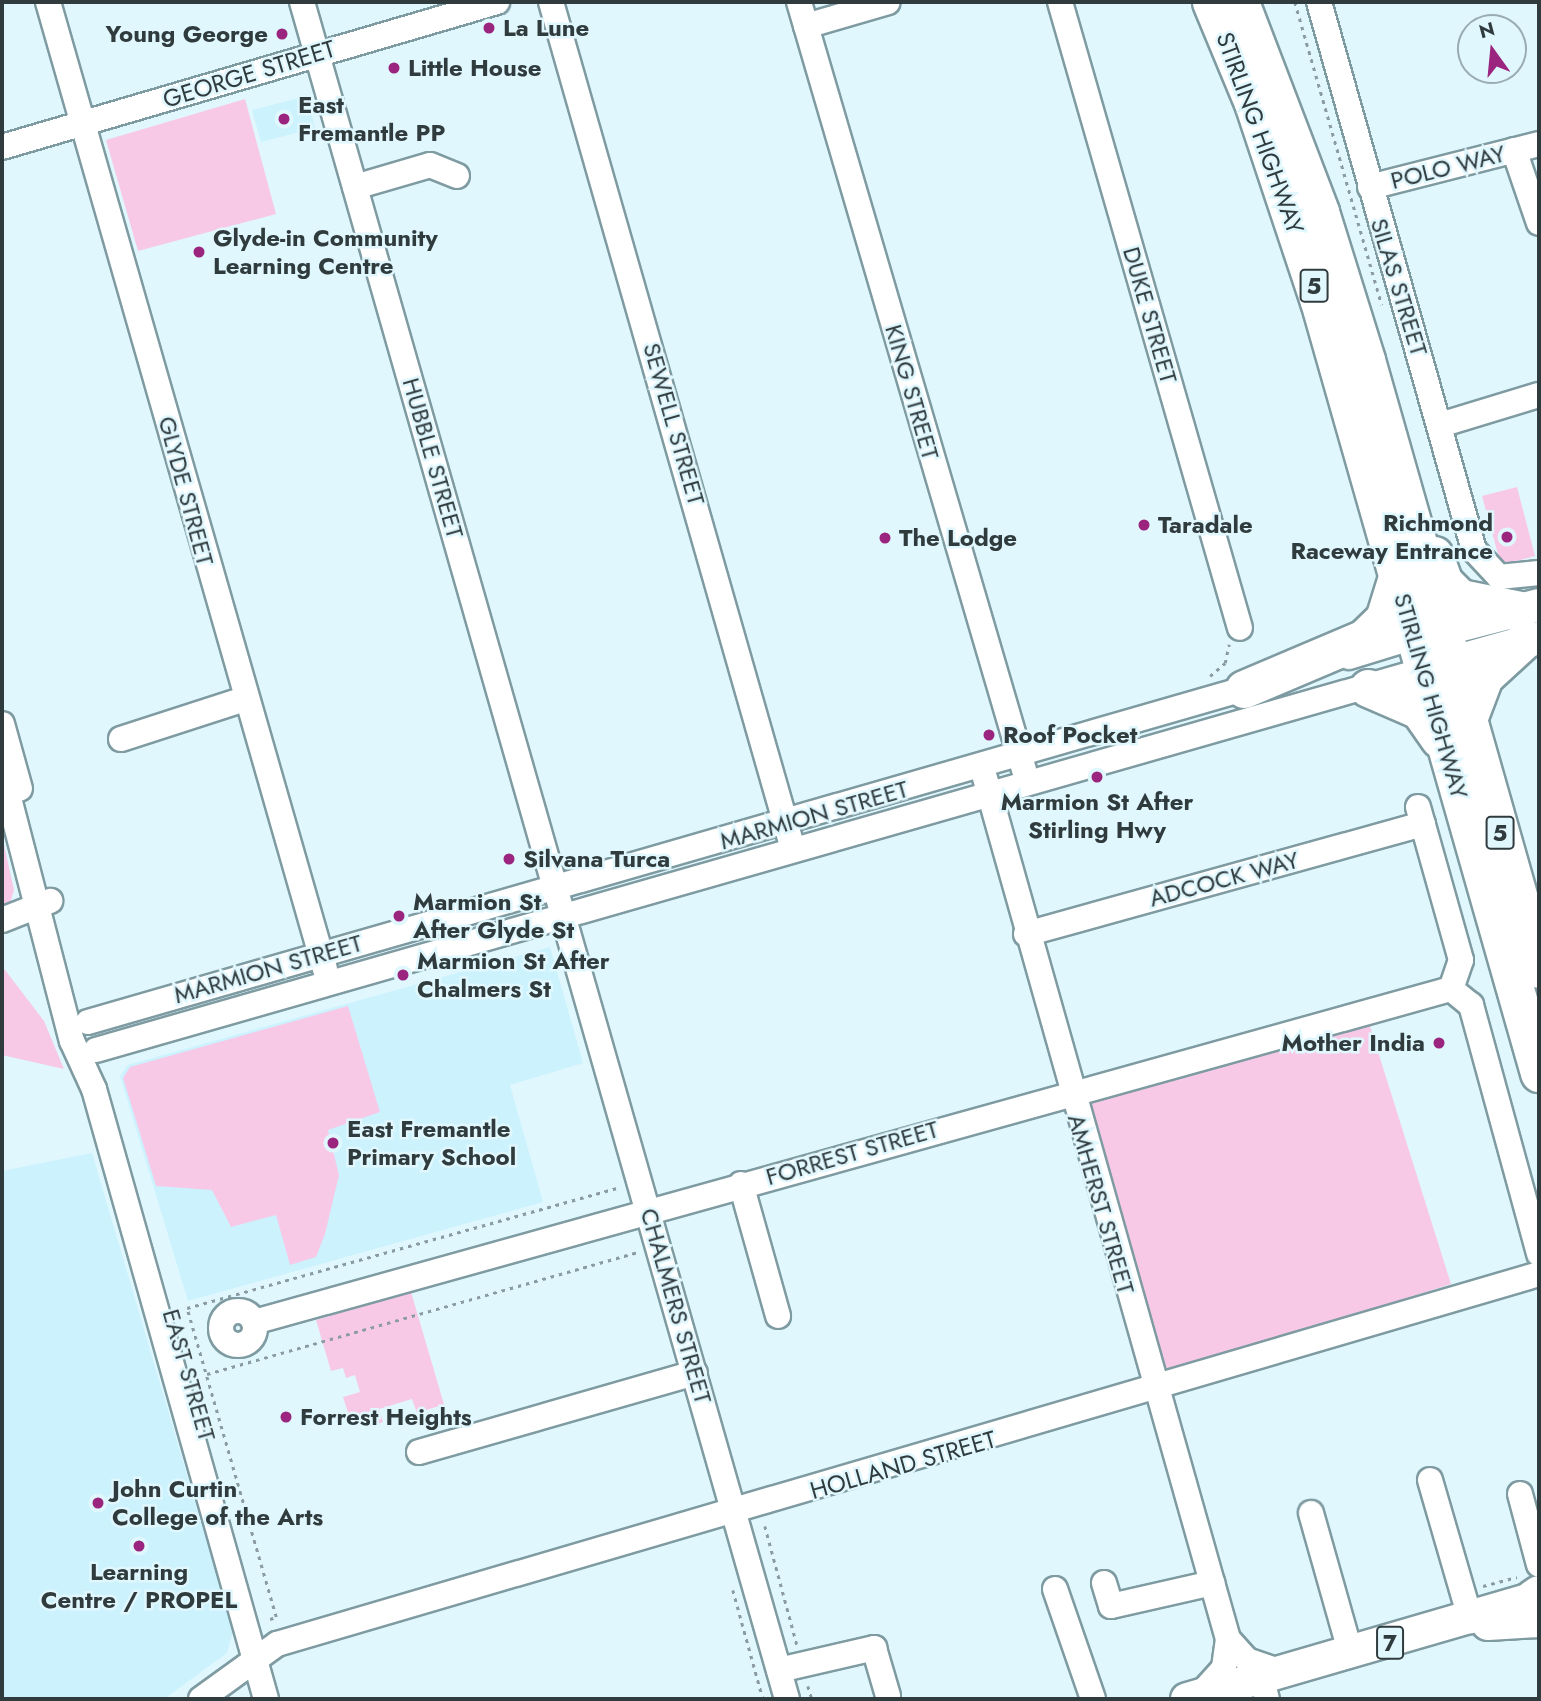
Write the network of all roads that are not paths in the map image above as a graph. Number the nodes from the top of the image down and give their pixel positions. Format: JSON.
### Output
{"nodes":[{"id":1,"x":48,"y":2,"type":"edge"},
{"id":2,"x":302,"y":2,"type":"edge"},
{"id":3,"x":497,"y":2,"type":"edge"},
{"id":4,"x":551,"y":2,"type":"edge"},
{"id":5,"x":799,"y":2,"type":"edge"},
{"id":6,"x":888,"y":2,"type":"edge"},
{"id":7,"x":1060,"y":2,"type":"edge"},
{"id":8,"x":1211,"y":2,"type":"edge"},
{"id":9,"x":1240,"y":2,"type":"edge"},
{"id":10,"x":1319,"y":2,"type":"edge"},
{"id":11,"x":806,"y":26,"type":"junction"},
{"id":12,"x":316,"y":54,"type":"junction"},
{"id":13,"x":82,"y":124,"type":"junction"},
{"id":14,"x":1530,"y":145,"type":"edge"},
{"id":15,"x":2,"y":147,"type":"edge"},
{"id":16,"x":457,"y":176,"type":"dead end"},
{"id":17,"x":355,"y":187,"type":"junction"},
{"id":18,"x":1370,"y":187,"type":"junction"},
{"id":19,"x":1539,"y":223,"type":"edge"},
{"id":20,"x":1366,"y":360,"type":"junction"},
{"id":21,"x":1539,"y":395,"type":"edge"},
{"id":22,"x":1440,"y":425,"type":"junction"},
{"id":23,"x":1539,"y":573,"type":"edge"},
{"id":24,"x":1397,"y":577,"type":"junction"},
{"id":25,"x":1530,"y":624,"type":"edge"},
{"id":26,"x":1240,"y":628,"type":"dead end"},
{"id":27,"x":1433,"y":650,"type":"junction"},
{"id":28,"x":1368,"y":688,"type":"junction"},
{"id":29,"x":1244,"y":689,"type":"junction"},
{"id":30,"x":245,"y":699,"type":"junction"},
{"id":31,"x":1467,"y":722,"type":"junction"},
{"id":32,"x":2,"y":724,"type":"edge"},
{"id":33,"x":121,"y":738,"type":"dead end"},
{"id":34,"x":1020,"y":755,"type":"junction"},
{"id":35,"x":1447,"y":756,"type":"junction"},
{"id":36,"x":982,"y":767,"type":"junction"},
{"id":37,"x":2,"y":771,"type":"edge"},
{"id":38,"x":1027,"y":780,"type":"junction"},
{"id":39,"x":989,"y":792,"type":"junction"},
{"id":40,"x":785,"y":823,"type":"junction"},
{"id":41,"x":793,"y":848,"type":"junction"},
{"id":42,"x":557,"y":888,"type":"junction"},
{"id":43,"x":46,"y":908,"type":"junction"},
{"id":44,"x":565,"y":912,"type":"junction"},
{"id":45,"x":4,"y":919,"type":"edge"},
{"id":46,"x":1026,"y":934,"type":"junction"},
{"id":47,"x":321,"y":955,"type":"junction"},
{"id":48,"x":1539,"y":969,"type":"edge"},
{"id":49,"x":328,"y":979,"type":"junction"},
{"id":50,"x":1451,"y":989,"type":"junction"},
{"id":51,"x":82,"y":1023,"type":"junction"},
{"id":52,"x":91,"y":1052,"type":"junction"},
{"id":53,"x":1539,"y":1073,"type":"edge"},
{"id":54,"x":1069,"y":1092,"type":"junction"},
{"id":55,"x":741,"y":1184,"type":"junction"},
{"id":56,"x":648,"y":1210,"type":"junction"},
{"id":57,"x":1539,"y":1254,"type":"edge"},
{"id":58,"x":1539,"y":1274,"type":"edge"},
{"id":59,"x":778,"y":1316,"type":"dead end"},
{"id":60,"x":254,"y":1322,"type":"dead end"},
{"id":61,"x":695,"y":1373,"type":"junction"},
{"id":62,"x":1155,"y":1391,"type":"junction"},
{"id":63,"x":419,"y":1452,"type":"dead end"},
{"id":64,"x":1430,"y":1480,"type":"dead end"},
{"id":65,"x":1520,"y":1494,"type":"dead end"},
{"id":66,"x":1311,"y":1513,"type":"dead end"},
{"id":67,"x":736,"y":1514,"type":"junction"},
{"id":68,"x":1104,"y":1583,"type":"dead end"},
{"id":69,"x":1212,"y":1583,"type":"junction"},
{"id":70,"x":1055,"y":1589,"type":"dead end"},
{"id":71,"x":1536,"y":1591,"type":"edge"},
{"id":72,"x":1464,"y":1612,"type":"junction"},
{"id":73,"x":1228,"y":1639,"type":"junction"},
{"id":74,"x":1351,"y":1654,"type":"junction"},
{"id":75,"x":262,"y":1658,"type":"junction"},
{"id":76,"x":791,"y":1667,"type":"junction"},
{"id":77,"x":1270,"y":1683,"type":"edge"},
{"id":78,"x":888,"y":1696,"type":"dead end"},
{"id":79,"x":1203,"y":1698,"type":"edge"},
{"id":80,"x":201,"y":1699,"type":"edge"},
{"id":81,"x":266,"y":1699,"type":"edge"},
{"id":82,"x":280,"y":1699,"type":"edge"},
{"id":83,"x":787,"y":1699,"type":"edge"},
{"id":84,"x":1093,"y":1699,"type":"edge"}],
"edges":[{"from":1,"to":13,"type":"street","name":"GLYDE STREET"},
{"from":2,"to":12,"type":"street","name":"HUBBLE STREET"},
{"from":3,"to":12,"type":"street","name":"GEORGE STREET"},
{"from":4,"to":40,"type":"street","name":"SEWELL STREET"},
{"from":5,"to":11,"type":"street","name":"KING STREET"},
{"from":6,"to":11,"type":"street"},
{"from":7,"to":26,"type":"street","name":"DUKE STREET"},
{"from":8,"to":24,"type":"highway","name":"STIRLING HIGHWAY","number":"5"},
{"from":9,"to":20,"type":"highway","name":"STIRLING HIGHWAY","number":"5"},
{"from":10,"to":18,"type":"street","name":"SILAS STREET"},
{"from":11,"to":34,"type":"street","name":"KING STREET"},
{"from":12,"to":13,"type":"street","name":"GEORGE STREET"},
{"from":12,"to":17,"type":"street","name":"HUBBLE STREET"},
{"from":13,"to":15,"type":"street","name":"GEORGE STREET"},
{"from":13,"to":30,"type":"street","name":"GLYDE STREET"},
{"from":14,"to":18,"type":"street","name":"POLO WAY"},
{"from":14,"to":19,"type":"street"},
{"from":16,"to":17,"type":"street"},
{"from":17,"to":42,"type":"street","name":"HUBBLE STREET"},
{"from":18,"to":22,"type":"street","name":"SILAS STREET"},
{"from":20,"to":25,"type":"highway"},
{"from":20,"to":27,"type":"highway","name":"STIRLING HIGHWAY","number":"5"},
{"from":21,"to":22,"type":"street"},
{"from":22,"to":23,"type":"street","name":"SILAS STREET"},
{"from":24,"to":27,"type":"highway","name":"STIRLING HIGHWAY","number":"5"},
{"from":24,"to":29,"type":"highway"},
{"from":25,"to":27,"type":"main road","name":"MARMION STREET"},
{"from":25,"to":31,"type":"highway"},
{"from":27,"to":28,"type":"street","name":"MARMION STREET"},
{"from":27,"to":29,"type":"street","name":"MARMION STREET"},
{"from":27,"to":31,"type":"highway","name":"STIRLING HIGHWAY","number":"5"},
{"from":27,"to":35,"type":"highway","name":"STIRLING HIGHWAY","number":"5"},
{"from":28,"to":35,"type":"highway"},
{"from":28,"to":38,"type":"street","name":"MARMION STREET"},
{"from":29,"to":34,"type":"street","name":"MARMION STREET"},
{"from":30,"to":33,"type":"street"},
{"from":30,"to":47,"type":"street","name":"GLYDE STREET"},
{"from":31,"to":48,"type":"highway","name":"STIRLING HIGHWAY","number":"5"},
{"from":32,"to":43,"type":"street"},
{"from":34,"to":36,"type":"street","name":"MARMION STREET"},
{"from":34,"to":38,"type":"street","name":"KING STREET"},
{"from":35,"to":53,"type":"highway","name":"STIRLING HIGHWAY","number":"5"},
{"from":36,"to":39,"type":"street","name":"AMHERST STREET"},
{"from":36,"to":40,"type":"street","name":"MARMION STREET"},
{"from":37,"to":43,"type":"street"},
{"from":38,"to":39,"type":"street","name":"MARMION STREET"},
{"from":39,"to":41,"type":"street","name":"MARMION STREET"},
{"from":39,"to":46,"type":"street","name":"AMHERST STREET"},
{"from":40,"to":41,"type":"street","name":"SEWELL STREET"},
{"from":40,"to":42,"type":"street","name":"MARMION STREET"},
{"from":41,"to":44,"type":"street","name":"MARMION STREET"},
{"from":42,"to":44,"type":"street","name":"HUBBLE STREET"},
{"from":42,"to":47,"type":"street","name":"MARMION STREET"},
{"from":43,"to":45,"type":"street"},
{"from":43,"to":51,"type":"street"},
{"from":44,"to":49,"type":"street","name":"MARMION STREET"},
{"from":44,"to":56,"type":"street","name":"CHALMERS STREET"},
{"from":46,"to":50,"type":"street","name":"ADCOCK WAY"},
{"from":46,"to":54,"type":"street","name":"AMHERST STREET"},
{"from":47,"to":49,"type":"street","name":"GLYDE STREET"},
{"from":47,"to":51,"type":"street","name":"MARMION STREET"},
{"from":49,"to":52,"type":"street","name":"MARMION STREET"},
{"from":50,"to":54,"type":"street","name":"FORREST STREET"},
{"from":50,"to":57,"type":"street"},
{"from":51,"to":52,"type":"street","name":"EAST STREET"},
{"from":52,"to":75,"type":"street","name":"EAST STREET"},
{"from":54,"to":55,"type":"street","name":"FORREST STREET"},
{"from":54,"to":62,"type":"street","name":"AMHERST STREET"},
{"from":55,"to":56,"type":"street","name":"FORREST STREET"},
{"from":55,"to":59,"type":"street"},
{"from":56,"to":60,"type":"street","name":"FORREST STREET"},
{"from":56,"to":61,"type":"street","name":"CHALMERS STREET"},
{"from":58,"to":62,"type":"street","name":"HOLLAND STREET"},
{"from":61,"to":63,"type":"street"},
{"from":61,"to":67,"type":"street","name":"CHALMERS STREET"},
{"from":62,"to":67,"type":"street","name":"HOLLAND STREET"},
{"from":62,"to":69,"type":"street","name":"AMHERST STREET"},
{"from":64,"to":72,"type":"street"},
{"from":65,"to":71,"type":"street"},
{"from":66,"to":74,"type":"street"},
{"from":67,"to":75,"type":"street","name":"HOLLAND STREET"},
{"from":67,"to":76,"type":"street","name":"CHALMERS STREET"},
{"from":68,"to":69,"type":"street"},
{"from":69,"to":73,"type":"street","name":"AMHERST STREET"},
{"from":70,"to":84,"type":"street"},
{"from":71,"to":72,"type":"main road","number":"7"},
{"from":72,"to":74,"type":"main road","number":"7"},
{"from":73,"to":77,"type":"street"},
{"from":73,"to":79,"type":"street","name":"AMHERST STREET"},
{"from":74,"to":77,"type":"main road","number":"7"},
{"from":75,"to":80,"type":"street","name":"HOLLAND STREET"},
{"from":75,"to":81,"type":"street","name":"EAST STREET"},
{"from":75,"to":82,"type":"street","name":"EAST STREET"},
{"from":76,"to":78,"type":"street"},
{"from":76,"to":83,"type":"street","name":"CHALMERS STREET"},
{"from":77,"to":79,"type":"main road","number":"7"}]}
